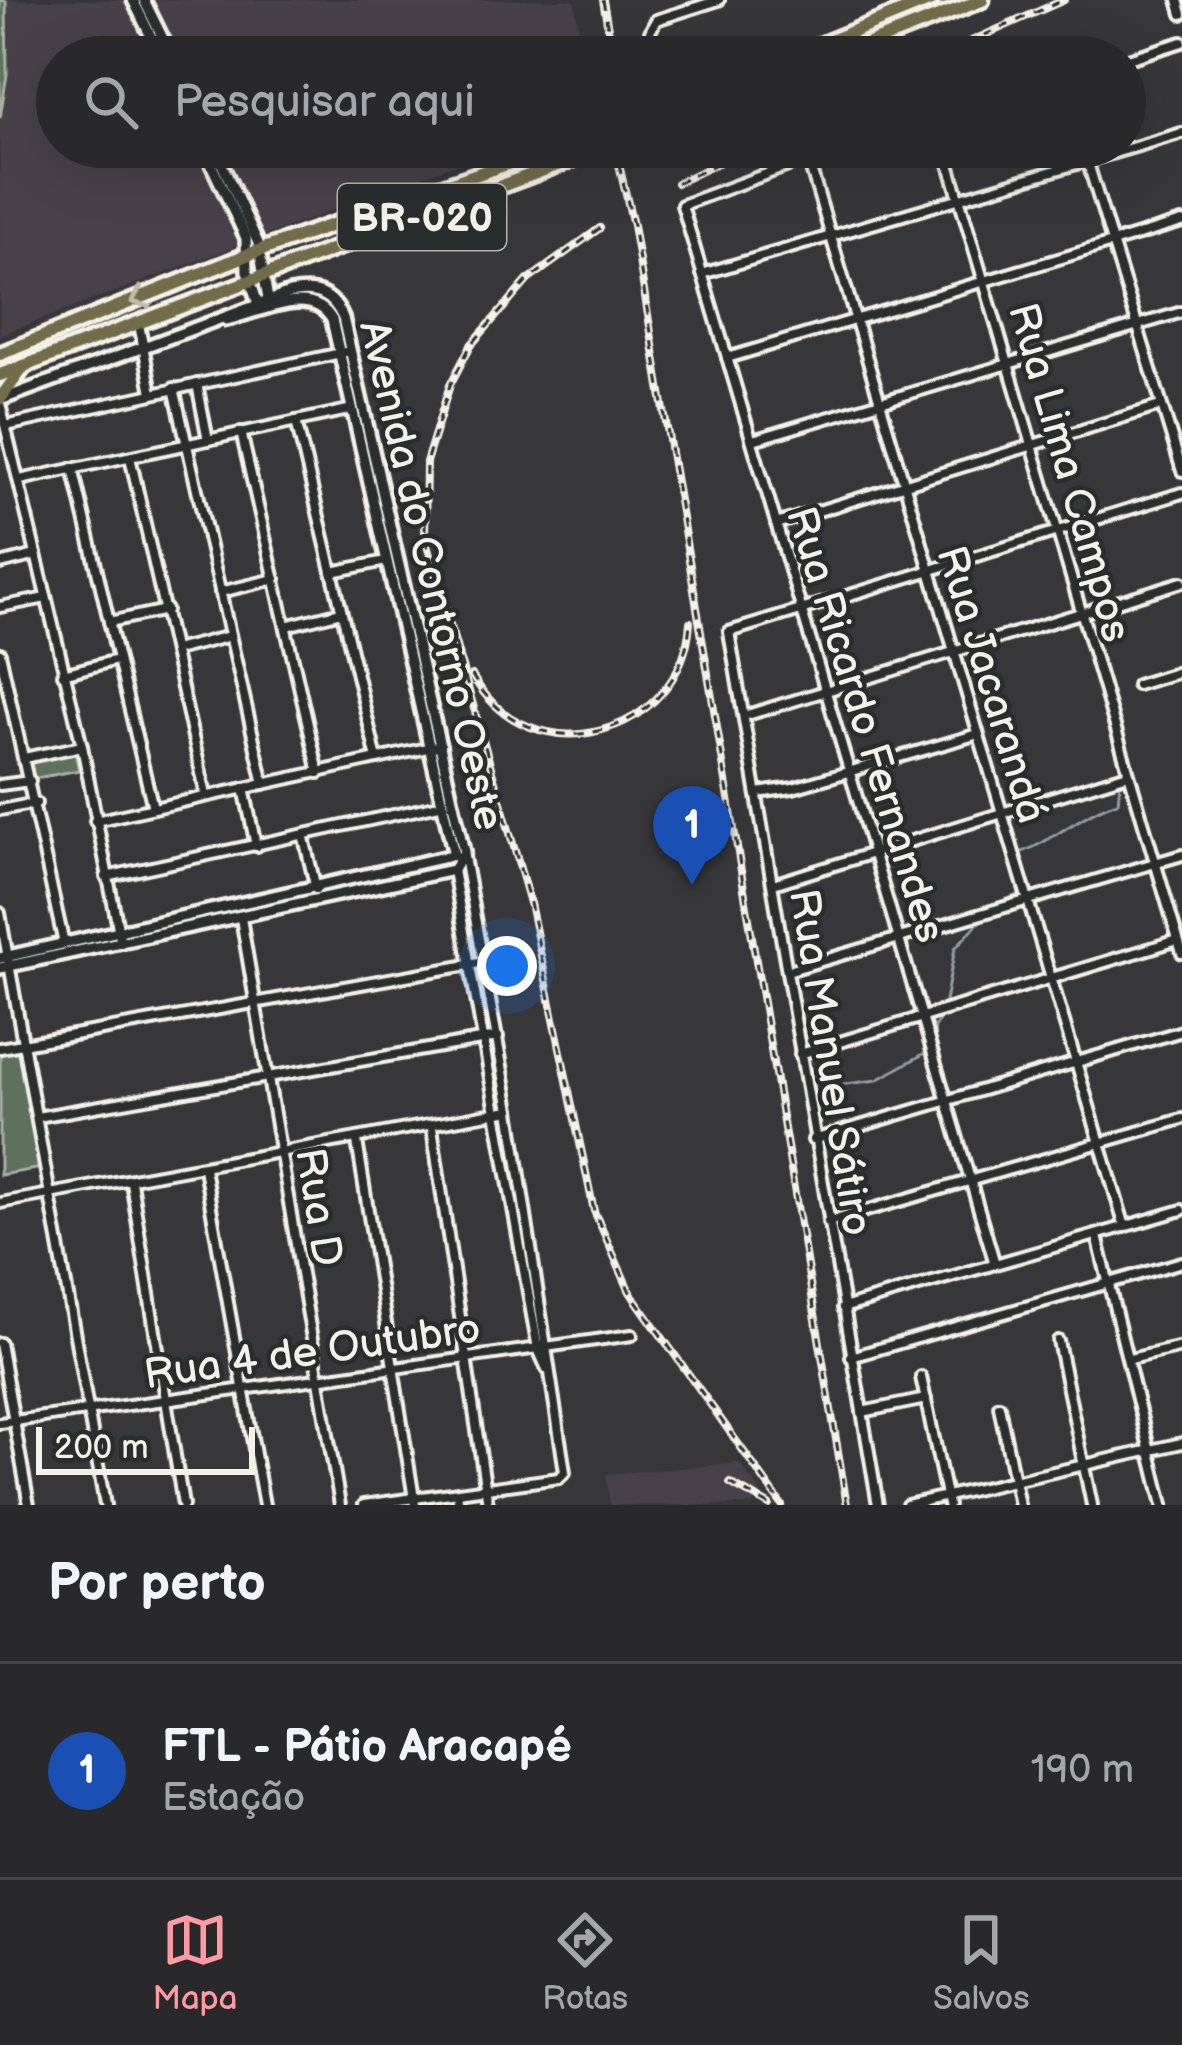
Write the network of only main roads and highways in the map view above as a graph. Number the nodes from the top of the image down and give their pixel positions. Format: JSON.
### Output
{"nodes":[{"id":1,"x":931,"y":0,"type":"edge"},
{"id":2,"x":982,"y":0,"type":"edge"},
{"id":3,"x":843,"y":36,"type":"edge"},
{"id":4,"x":890,"y":36,"type":"edge"},
{"id":5,"x":495,"y":168,"type":"edge"},
{"id":6,"x":550,"y":168,"type":"edge"},
{"id":7,"x":0,"y":354,"type":"edge"},
{"id":8,"x":24,"y":366,"type":"junction"},
{"id":9,"x":0,"y":375,"type":"edge"},
{"id":10,"x":0,"y":400,"type":"edge"}],
"edges":[{"from":1,"to":3,"type":"highway"},
{"from":2,"to":4,"type":"highway"},
{"from":5,"to":7,"type":"highway","number":"BR-020","one_way":true},
{"from":6,"to":8,"type":"highway","number":"BR-020"},
{"from":8,"to":9,"type":"highway","number":"BR-020"},
{"from":8,"to":10,"type":"highway"}]}
